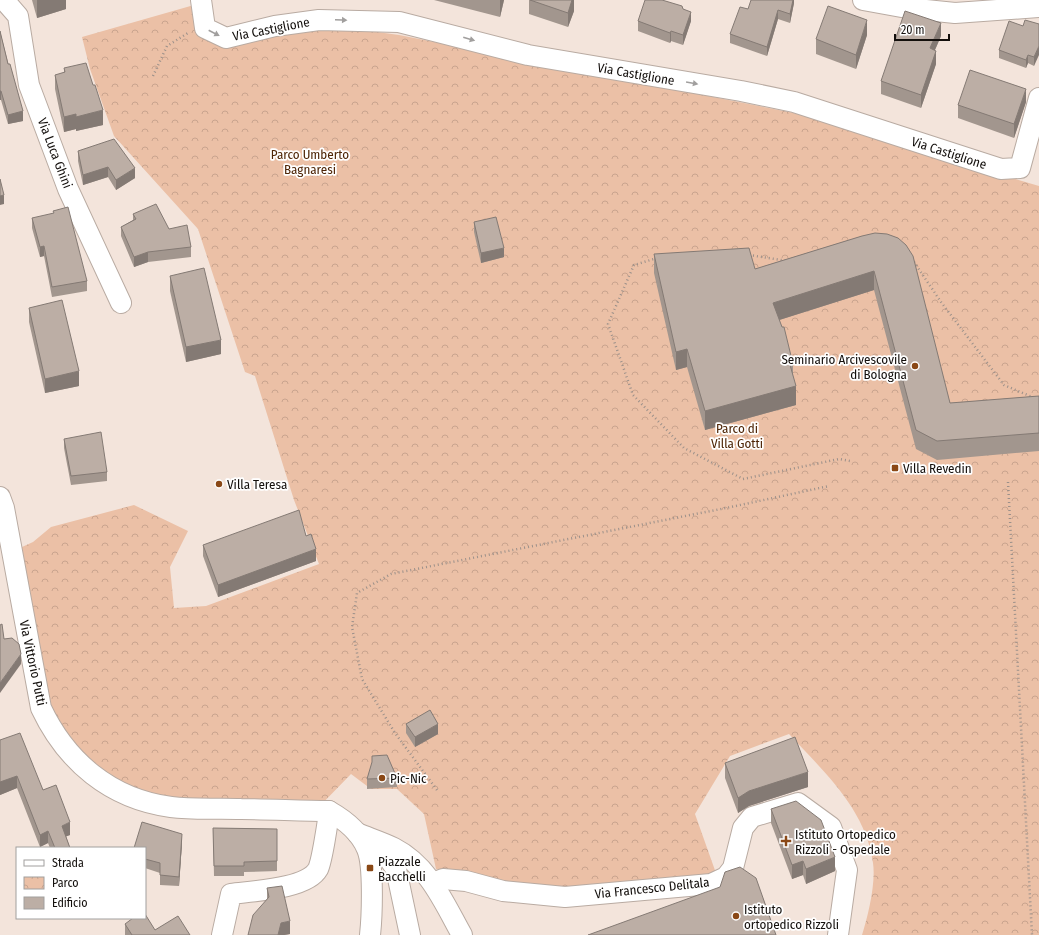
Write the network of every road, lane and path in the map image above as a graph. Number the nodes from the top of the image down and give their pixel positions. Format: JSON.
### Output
{"nodes":[{"id":1,"x":4,"y":0,"type":"edge"},
{"id":2,"x":201,"y":0,"type":"edge"},
{"id":3,"x":863,"y":0,"type":"edge"},
{"id":4,"x":1039,"y":7,"type":"edge"},
{"id":5,"x":205,"y":28,"type":"junction"},
{"id":6,"x":153,"y":76,"type":"dead end"},
{"id":7,"x":1039,"y":98,"type":"edge"},
{"id":8,"x":746,"y":255,"type":"edge"},
{"id":9,"x":910,"y":256,"type":"edge"},
{"id":10,"x":663,"y":257,"type":"edge"},
{"id":11,"x":792,"y":262,"type":"edge"},
{"id":12,"x":121,"y":303,"type":"dead end"},
{"id":13,"x":1039,"y":400,"type":"edge"},
{"id":14,"x":850,"y":461,"type":"dead end"},
{"id":15,"x":1008,"y":482,"type":"dead end"},
{"id":16,"x":829,"y":486,"type":"dead end"},
{"id":17,"x":0,"y":497,"type":"edge"},
{"id":18,"x":437,"y":790,"type":"dead end"},
{"id":19,"x":329,"y":811,"type":"junction"},
{"id":20,"x":357,"y":833,"type":"junction"},
{"id":21,"x":377,"y":842,"type":"junction"},
{"id":22,"x":432,"y":883,"type":"junction"},
{"id":23,"x":222,"y":935,"type":"edge"},
{"id":24,"x":370,"y":935,"type":"edge"},
{"id":25,"x":410,"y":935,"type":"edge"},
{"id":26,"x":462,"y":935,"type":"edge"},
{"id":27,"x":838,"y":935,"type":"edge"},
{"id":28,"x":1032,"y":935,"type":"edge"}],
"edges":[{"from":1,"to":12,"type":"street","name":"Via Luca Ghini"},
{"from":2,"to":5,"type":"street"},
{"from":3,"to":4,"type":"street"},
{"from":5,"to":6,"type":"path"},
{"from":5,"to":7,"type":"street","name":"Via Castiglione","one_way":true},
{"from":8,"to":11,"type":"path"},
{"from":9,"to":13,"type":"path"},
{"from":10,"to":14,"type":"path"},
{"from":15,"to":28,"type":"path"},
{"from":16,"to":18,"type":"path"},
{"from":17,"to":19,"type":"street","name":"Via Vittorio Putti"},
{"from":19,"to":20,"type":"street","name":"Via Vittorio Putti"},
{"from":19,"to":23,"type":"street"},
{"from":20,"to":21,"type":"street"},
{"from":20,"to":24,"type":"street"},
{"from":21,"to":22,"type":"street"},
{"from":21,"to":25,"type":"street"},
{"from":22,"to":26,"type":"street"},
{"from":22,"to":27,"type":"street","name":"Via Francesco Delitala"}]}
